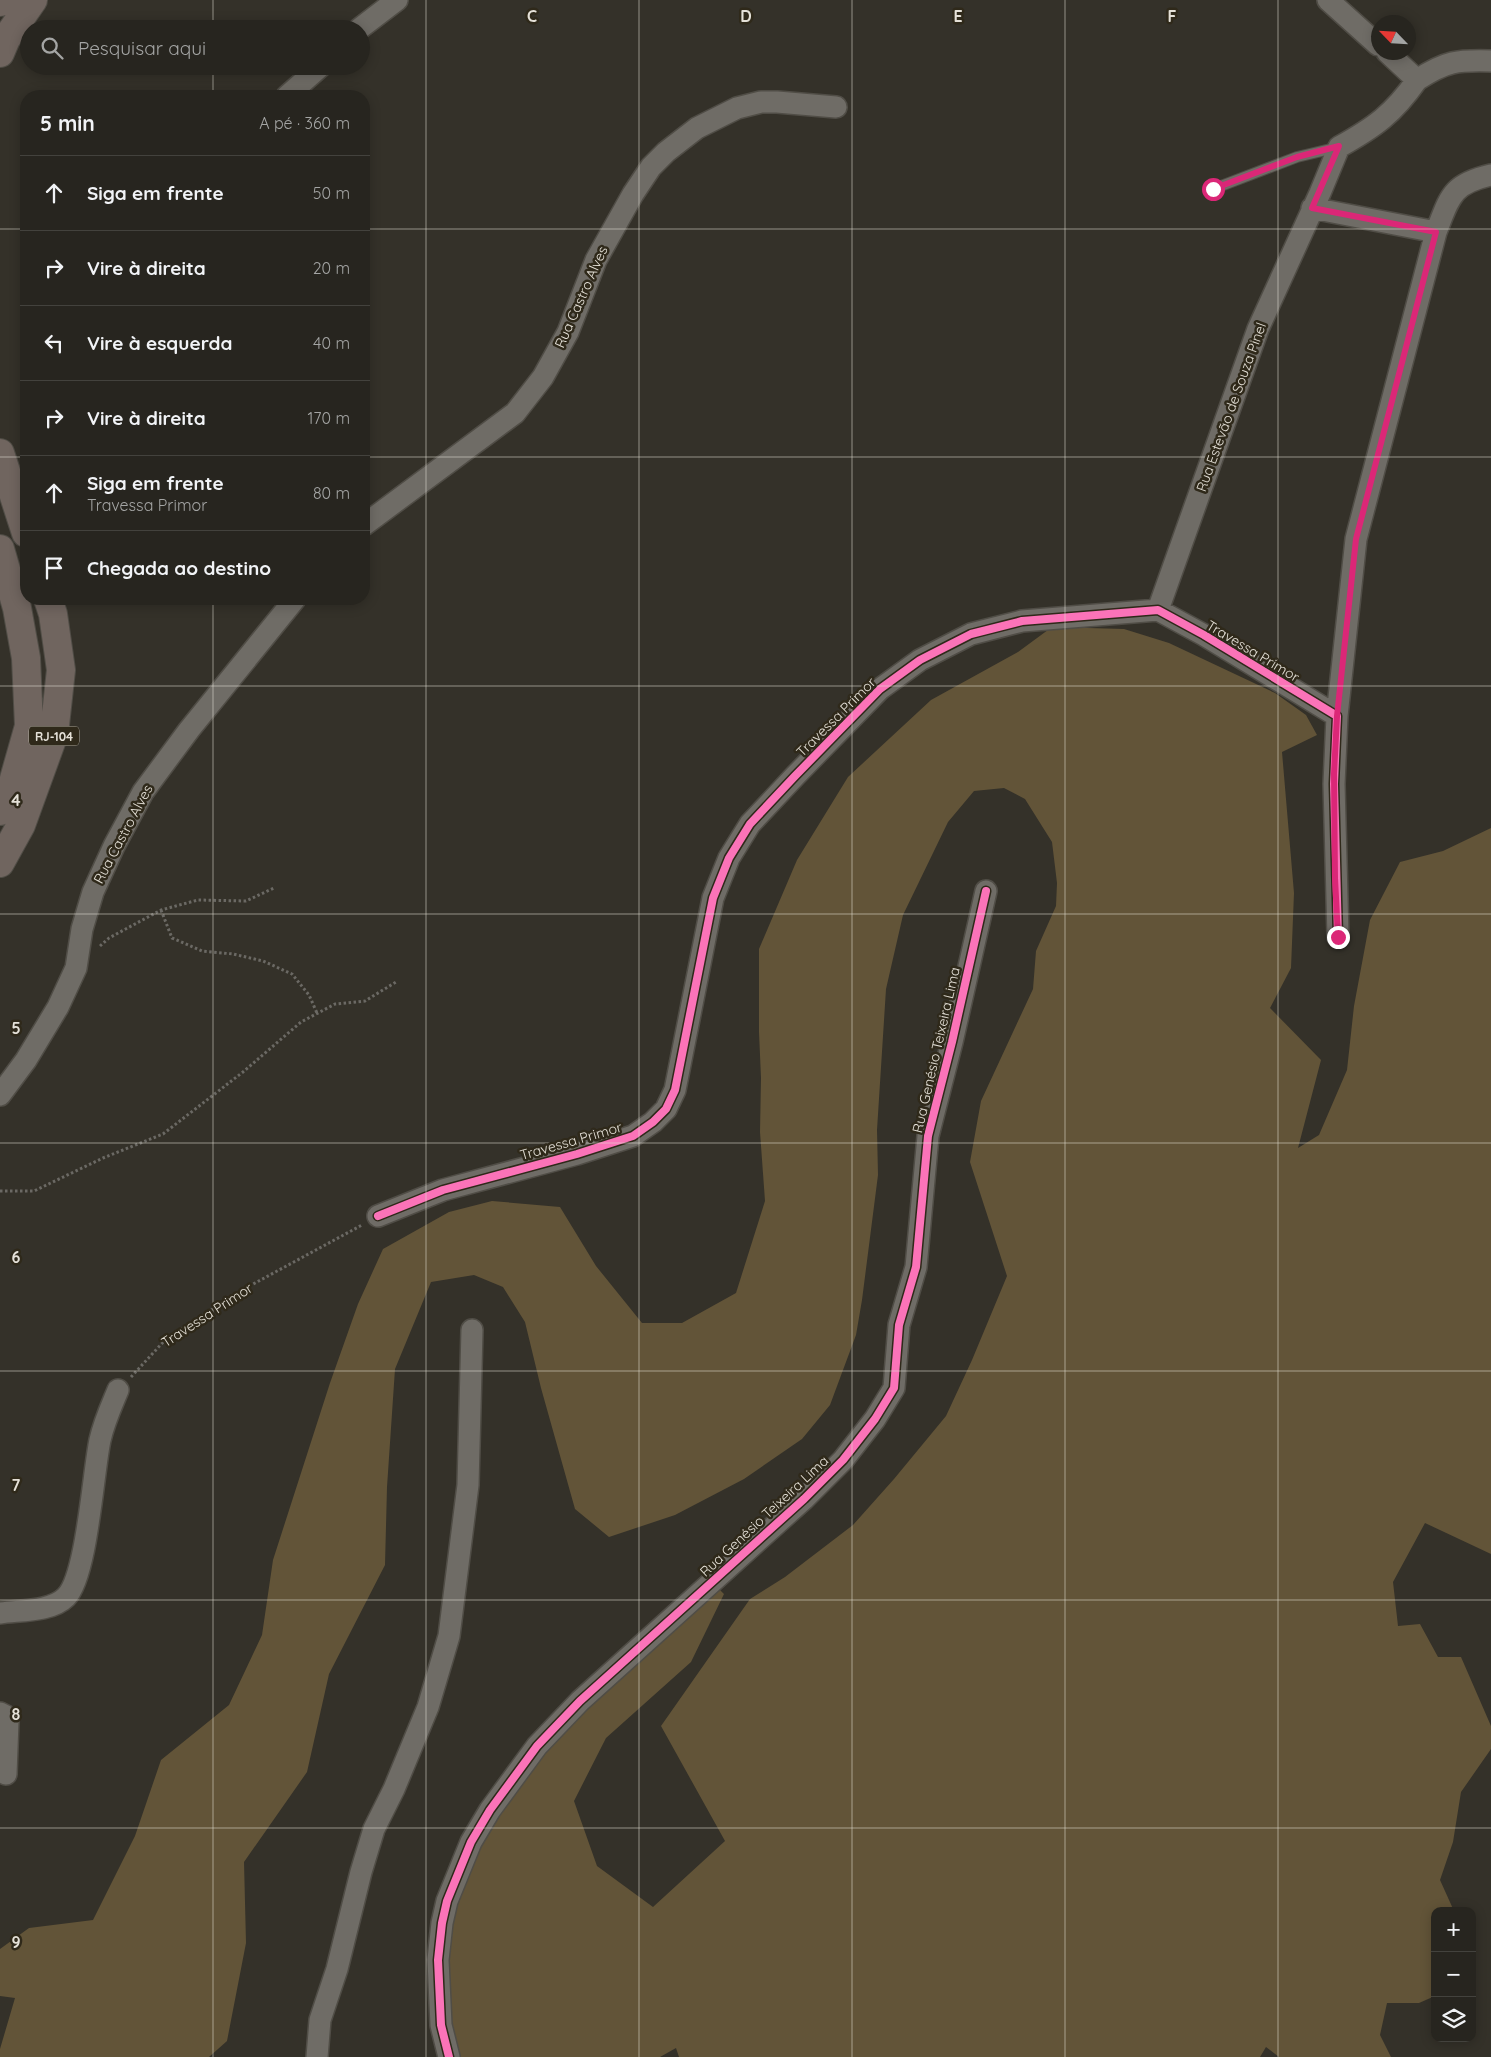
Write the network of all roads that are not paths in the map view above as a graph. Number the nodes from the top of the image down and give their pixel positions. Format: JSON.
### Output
{"nodes":[{"id":1,"x":33,"y":0,"type":"edge"},
{"id":2,"x":397,"y":0,"type":"edge"},
{"id":3,"x":1328,"y":0,"type":"edge"},
{"id":4,"x":370,"y":21,"type":"edge"},
{"id":5,"x":1371,"y":39,"type":"edge"},
{"id":6,"x":0,"y":53,"type":"edge"},
{"id":7,"x":1395,"y":60,"type":"edge"},
{"id":8,"x":1491,"y":61,"type":"edge"},
{"id":9,"x":311,"y":75,"type":"edge"},
{"id":10,"x":1417,"y":80,"type":"junction"},
{"id":11,"x":294,"y":90,"type":"edge"},
{"id":12,"x":836,"y":108,"type":"dead end"},
{"id":13,"x":1339,"y":146,"type":"junction"},
{"id":14,"x":1491,"y":175,"type":"edge"},
{"id":15,"x":1213,"y":189,"type":"dead end"},
{"id":16,"x":1312,"y":208,"type":"junction"},
{"id":17,"x":1436,"y":232,"type":"junction"},
{"id":18,"x":0,"y":453,"type":"edge"},
{"id":19,"x":20,"y":515,"type":"edge"},
{"id":20,"x":370,"y":521,"type":"edge"},
{"id":21,"x":0,"y":549,"type":"edge"},
{"id":22,"x":50,"y":605,"type":"edge"},
{"id":23,"x":290,"y":605,"type":"edge"},
{"id":24,"x":1158,"y":610,"type":"junction"},
{"id":25,"x":1337,"y":716,"type":"junction"},
{"id":26,"x":0,"y":812,"type":"edge"},
{"id":27,"x":0,"y":863,"type":"edge"},
{"id":28,"x":986,"y":891,"type":"dead end"},
{"id":29,"x":1338,"y":937,"type":"dead end"},
{"id":30,"x":0,"y":1095,"type":"edge"},
{"id":31,"x":378,"y":1216,"type":"road end"},
{"id":32,"x":472,"y":1330,"type":"dead end"},
{"id":33,"x":118,"y":1390,"type":"road end"},
{"id":34,"x":0,"y":1613,"type":"edge"},
{"id":35,"x":0,"y":1713,"type":"edge"},
{"id":36,"x":6,"y":1774,"type":"dead end"},
{"id":37,"x":317,"y":2057,"type":"edge"},
{"id":38,"x":449,"y":2057,"type":"edge"}],
"edges":[{"from":1,"to":6,"type":"highway"},
{"from":2,"to":4,"type":"street"},
{"from":3,"to":5,"type":"street"},
{"from":7,"to":10,"type":"street"},
{"from":8,"to":10,"type":"street"},
{"from":9,"to":11,"type":"street"},
{"from":10,"to":13,"type":"street"},
{"from":12,"to":20,"type":"street","name":"Rua Castro Alves"},
{"from":13,"to":15,"type":"lane"},
{"from":13,"to":16,"type":"street","name":"Rua Estevão de Souza Pinel"},
{"from":14,"to":17,"type":"street"},
{"from":16,"to":17,"type":"street"},
{"from":16,"to":24,"type":"street","name":"Rua Estevão de Souza Pinel"},
{"from":17,"to":25,"type":"street"},
{"from":18,"to":19,"type":"highway"},
{"from":21,"to":26,"type":"highway","number":"RJ-104"},
{"from":22,"to":27,"type":"highway","number":"RJ-104"},
{"from":23,"to":30,"type":"street","name":"Rua Castro Alves"},
{"from":24,"to":25,"type":"street","name":"Travessa Primor"},
{"from":24,"to":31,"type":"street","name":"Travessa Primor"},
{"from":25,"to":29,"type":"street"},
{"from":28,"to":38,"type":"street","name":"Rua Genésio Teixeira Lima"},
{"from":32,"to":37,"type":"street"},
{"from":33,"to":34,"type":"street"},
{"from":35,"to":36,"type":"street"}]}
